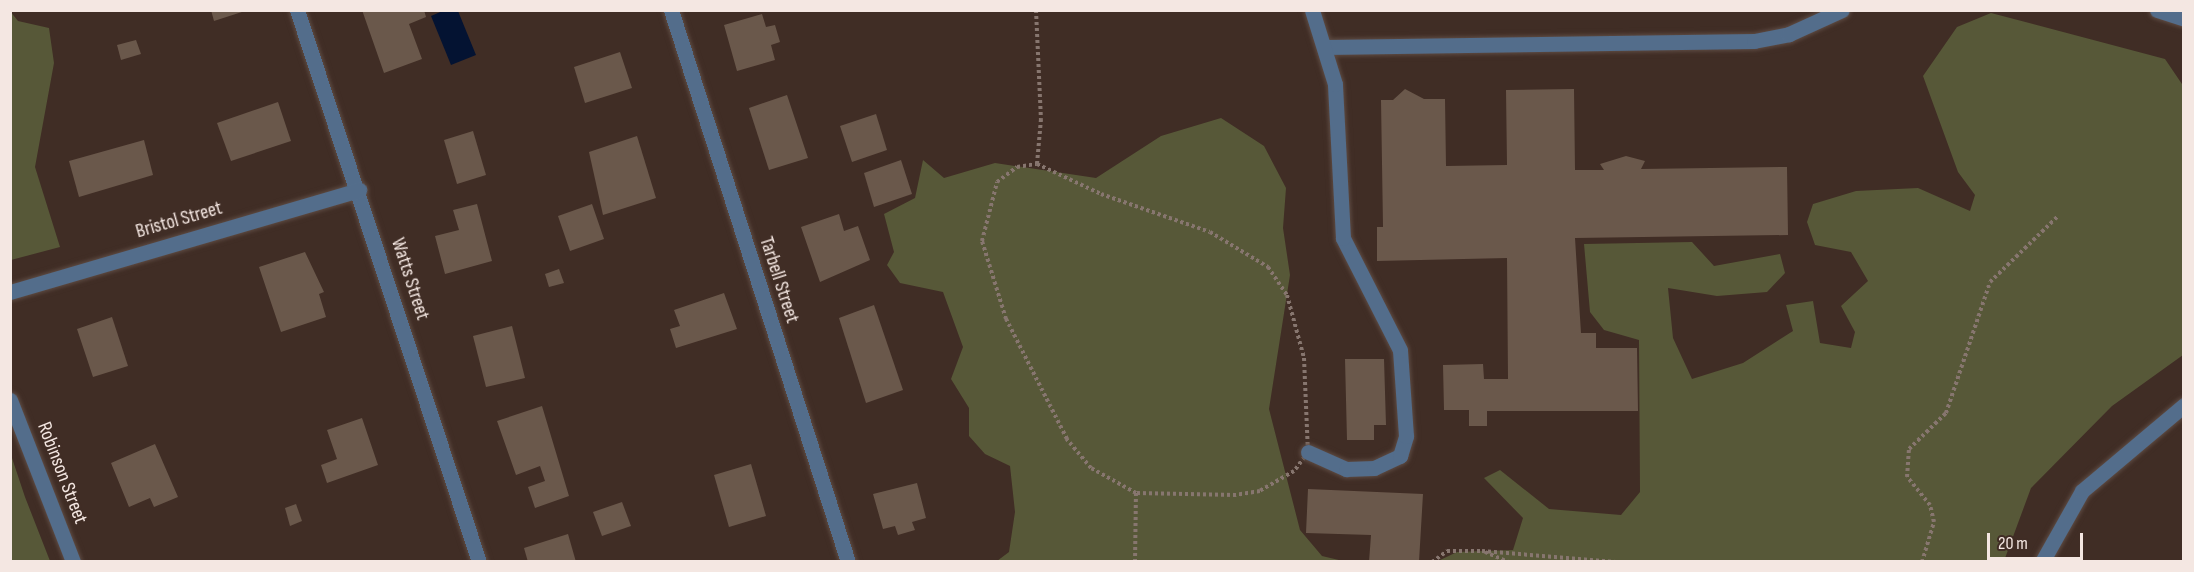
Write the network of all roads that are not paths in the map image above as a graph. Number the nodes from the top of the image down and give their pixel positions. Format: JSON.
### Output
{"nodes":[{"id":1,"x":297,"y":10,"type":"edge"},
{"id":2,"x":671,"y":10,"type":"edge"},
{"id":3,"x":1312,"y":10,"type":"edge"},
{"id":4,"x":1842,"y":10,"type":"edge"},
{"id":5,"x":2157,"y":10,"type":"edge"},
{"id":6,"x":2184,"y":19,"type":"edge"},
{"id":7,"x":1326,"y":47,"type":"junction"},
{"id":8,"x":359,"y":190,"type":"junction"},
{"id":9,"x":10,"y":292,"type":"edge"},
{"id":10,"x":10,"y":400,"type":"edge"},
{"id":11,"x":2184,"y":405,"type":"edge"},
{"id":12,"x":1308,"y":452,"type":"road end"},
{"id":13,"x":73,"y":561,"type":"edge"},
{"id":14,"x":479,"y":561,"type":"edge"},
{"id":15,"x":848,"y":561,"type":"edge"},
{"id":16,"x":2042,"y":561,"type":"edge"}],
"edges":[{"from":1,"to":8,"type":"street","name":"Watts Street"},
{"from":2,"to":15,"type":"street","name":"Tarbell Street"},
{"from":3,"to":7,"type":"street"},
{"from":4,"to":7,"type":"street"},
{"from":5,"to":6,"type":"street"},
{"from":7,"to":12,"type":"street"},
{"from":8,"to":9,"type":"street","name":"Bristol Street"},
{"from":8,"to":14,"type":"street","name":"Watts Street"},
{"from":10,"to":13,"type":"street","name":"Robinson Street"},
{"from":11,"to":16,"type":"street"}]}
